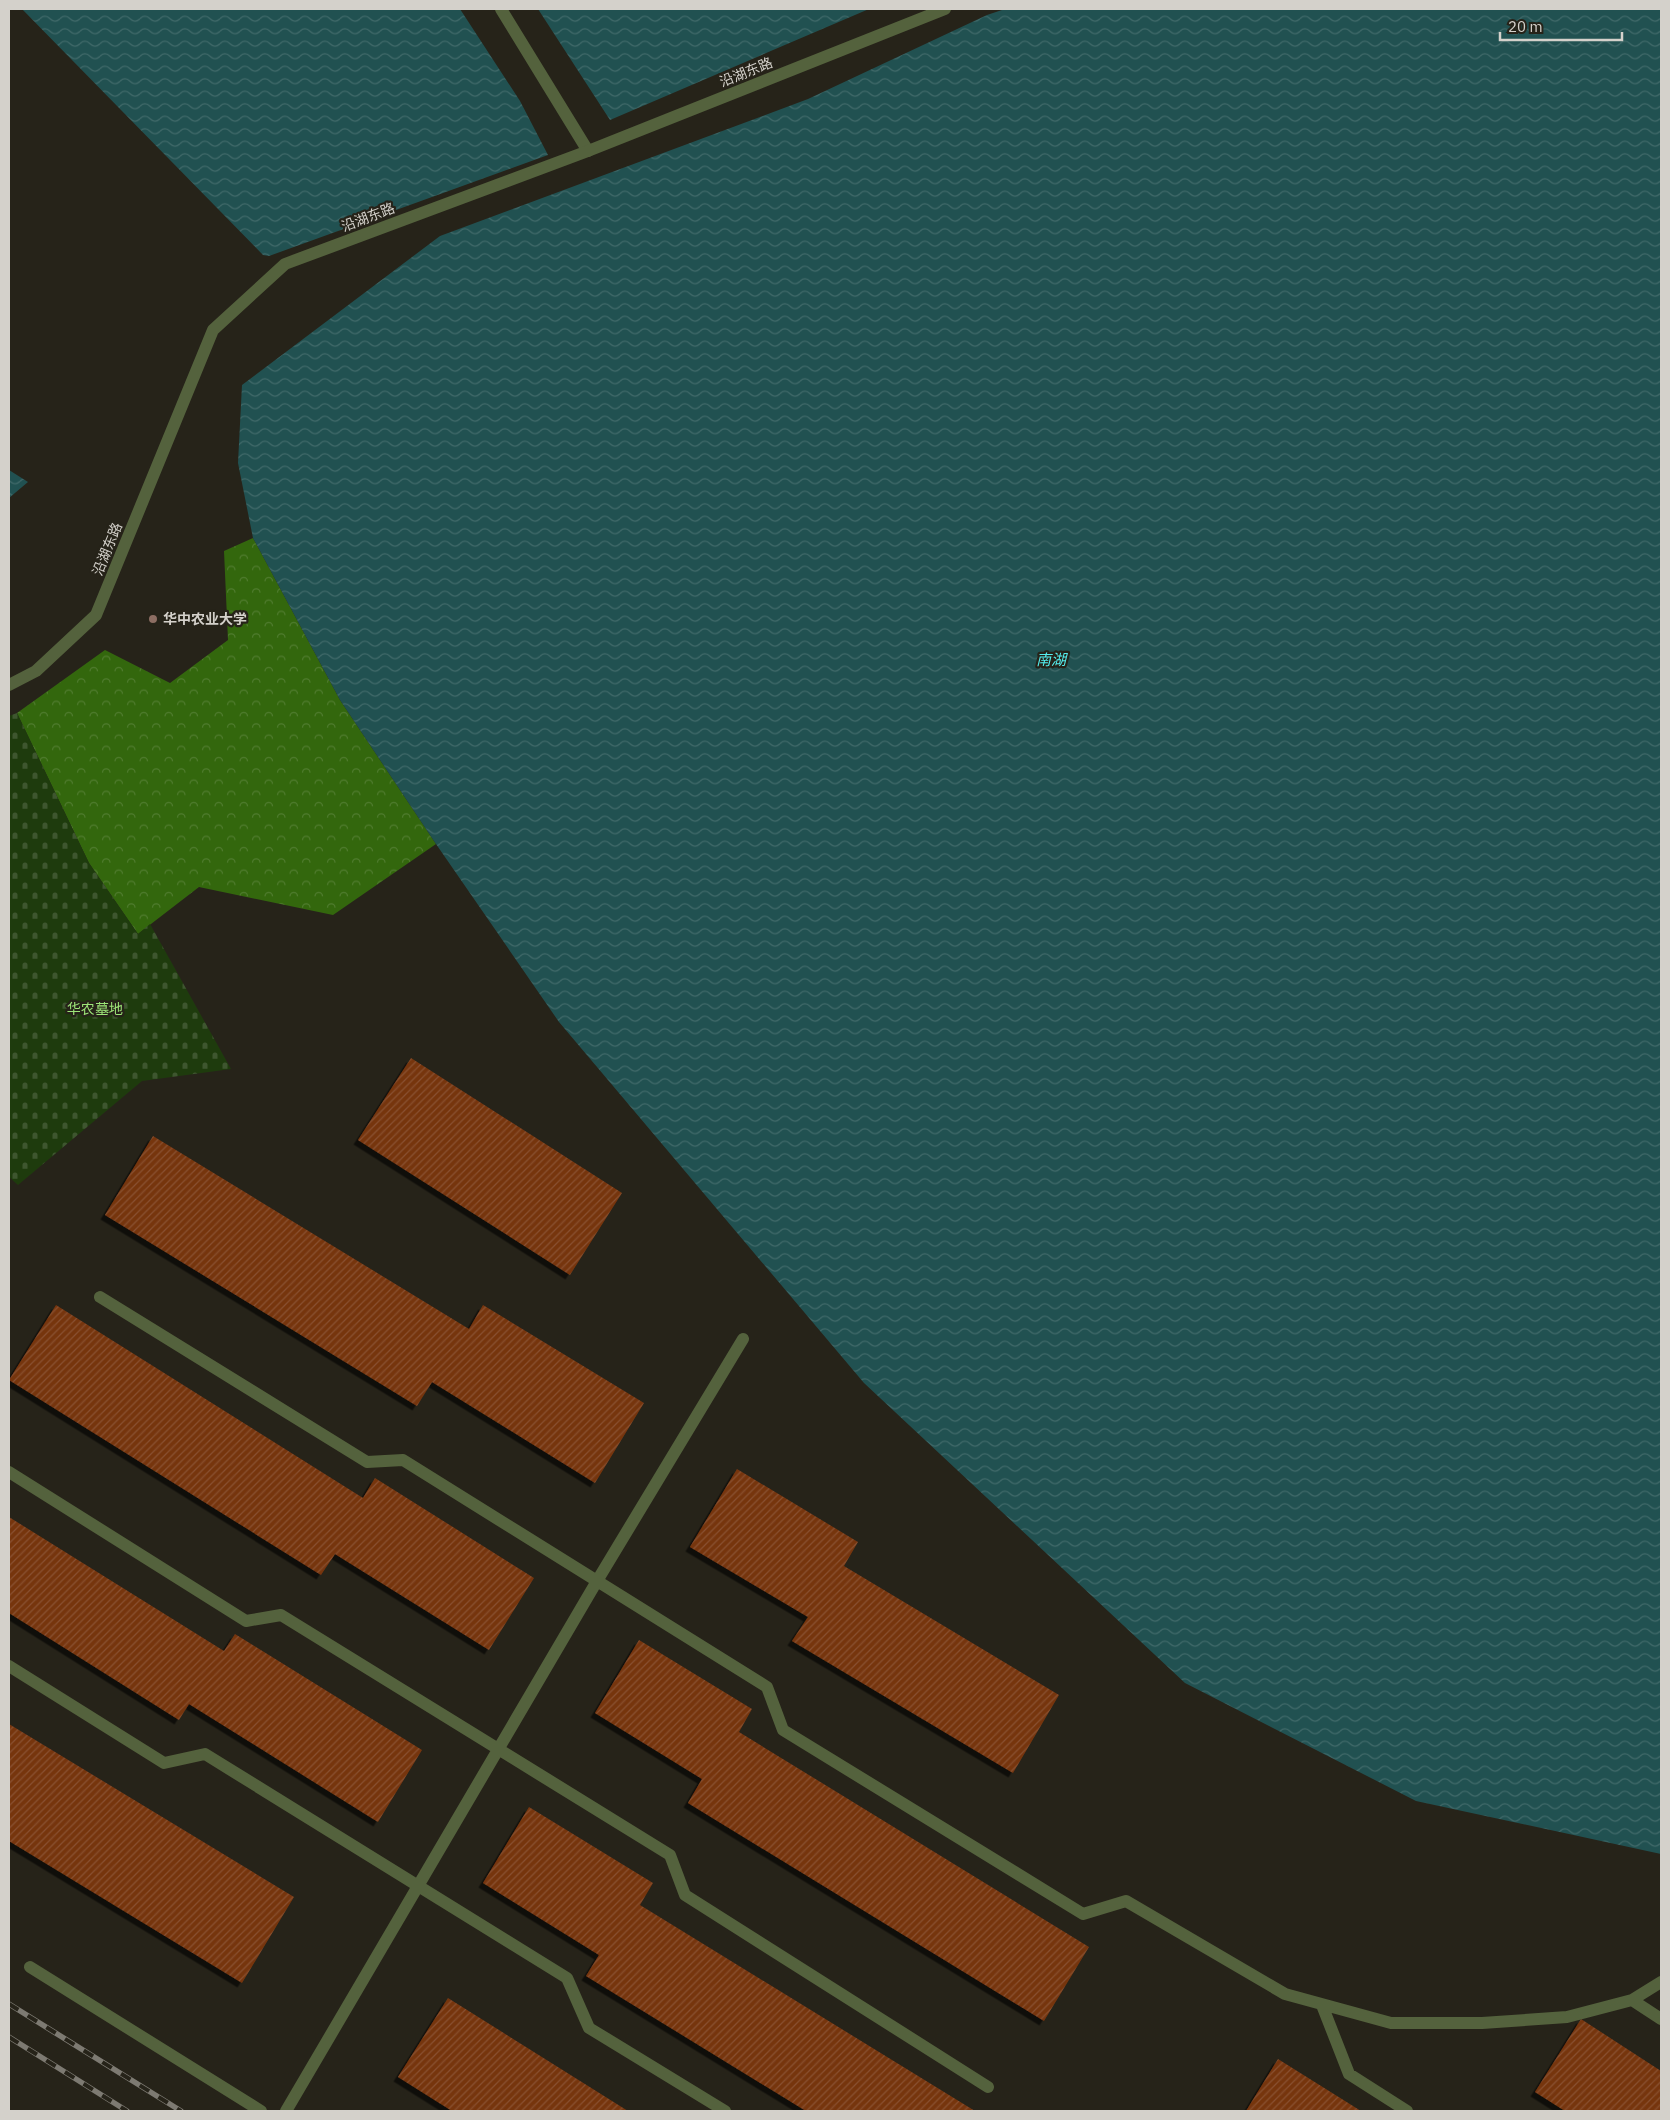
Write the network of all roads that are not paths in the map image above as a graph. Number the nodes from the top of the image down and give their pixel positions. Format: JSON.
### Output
{"nodes":[{"id":1,"x":501,"y":9,"type":"edge"},
{"id":2,"x":945,"y":9,"type":"edge"},
{"id":3,"x":588,"y":150,"type":"junction"},
{"id":4,"x":9,"y":685,"type":"edge"},
{"id":5,"x":100,"y":1297,"type":"dead end"},
{"id":6,"x":743,"y":1339,"type":"dead end"},
{"id":7,"x":9,"y":1472,"type":"edge"},
{"id":8,"x":598,"y":1581,"type":"junction"},
{"id":9,"x":9,"y":1666,"type":"edge"},
{"id":10,"x":498,"y":1749,"type":"junction"},
{"id":11,"x":419,"y":1886,"type":"junction"},
{"id":12,"x":30,"y":1968,"type":"dead end"},
{"id":13,"x":1661,"y":1982,"type":"edge"},
{"id":14,"x":1632,"y":2000,"type":"junction"},
{"id":15,"x":1322,"y":2005,"type":"junction"},
{"id":16,"x":1661,"y":2019,"type":"edge"},
{"id":17,"x":988,"y":2088,"type":"dead end"},
{"id":18,"x":261,"y":2111,"type":"edge"},
{"id":19,"x":286,"y":2111,"type":"edge"},
{"id":20,"x":725,"y":2111,"type":"edge"},
{"id":21,"x":1407,"y":2111,"type":"edge"}],
"edges":[{"from":1,"to":3,"type":"street"},
{"from":2,"to":3,"type":"street","name":"沿湖东路"},
{"from":3,"to":4,"type":"street","name":"沿湖东路"},
{"from":5,"to":8,"type":"street"},
{"from":6,"to":8,"type":"street"},
{"from":7,"to":10,"type":"street"},
{"from":8,"to":10,"type":"street"},
{"from":8,"to":15,"type":"street"},
{"from":9,"to":11,"type":"street"},
{"from":10,"to":11,"type":"street"},
{"from":10,"to":17,"type":"street"},
{"from":11,"to":19,"type":"street"},
{"from":11,"to":20,"type":"street"},
{"from":12,"to":18,"type":"street"},
{"from":13,"to":14,"type":"street"},
{"from":14,"to":15,"type":"street"},
{"from":14,"to":16,"type":"street"},
{"from":15,"to":21,"type":"street"}]}
